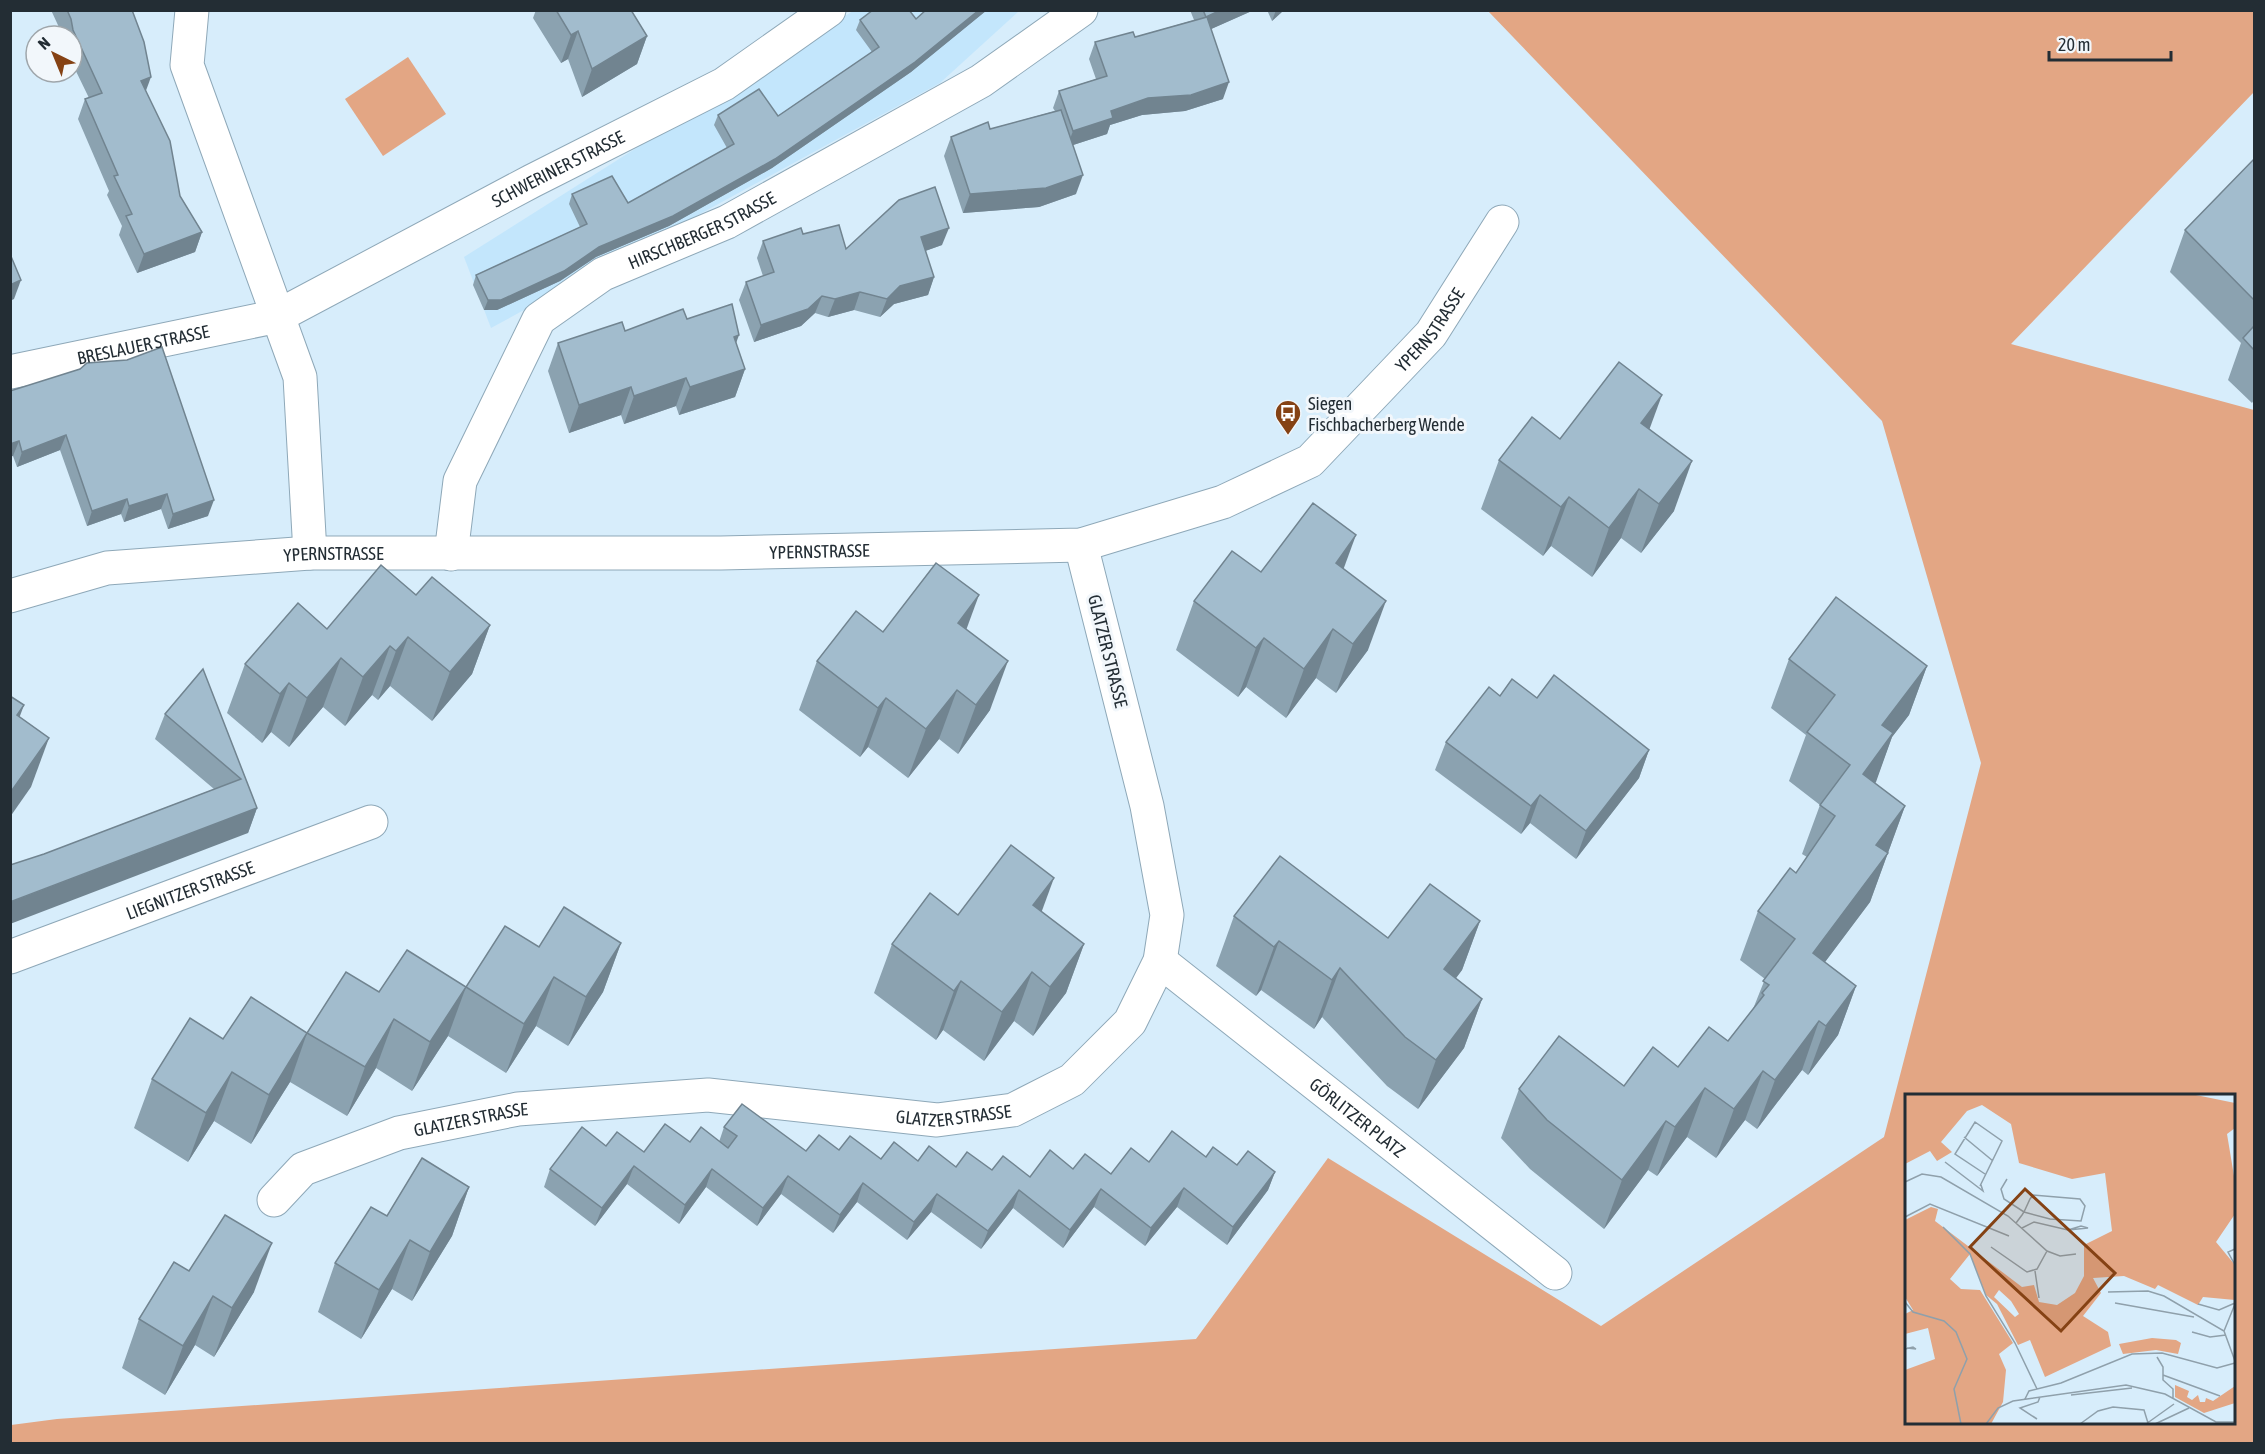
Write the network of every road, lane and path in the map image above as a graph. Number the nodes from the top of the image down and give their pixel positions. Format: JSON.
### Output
{"nodes":[{"id":1,"x":192,"y":10,"type":"edge"},
{"id":2,"x":829,"y":10,"type":"edge"},
{"id":3,"x":1081,"y":10,"type":"edge"},
{"id":4,"x":1502,"y":222,"type":"dead end"},
{"id":5,"x":278,"y":316,"type":"junction"},
{"id":6,"x":10,"y":372,"type":"edge"},
{"id":7,"x":1081,"y":545,"type":"junction"},
{"id":8,"x":310,"y":553,"type":"junction"},
{"id":9,"x":451,"y":554,"type":"junction"},
{"id":10,"x":10,"y":596,"type":"edge"},
{"id":11,"x":371,"y":822,"type":"dead end"},
{"id":12,"x":10,"y":957,"type":"edge"},
{"id":13,"x":1160,"y":961,"type":"junction"},
{"id":14,"x":274,"y":1200,"type":"dead end"},
{"id":15,"x":1555,"y":1273,"type":"dead end"}],
"edges":[{"from":1,"to":5,"type":"street"},
{"from":2,"to":5,"type":"street","name":"SCHWERINER STRASSE"},
{"from":3,"to":9,"type":"street","name":"HIRSCHBERGER STRASSE"},
{"from":4,"to":7,"type":"street","name":"YPERNSTRASSE"},
{"from":5,"to":6,"type":"street","name":"BRESLAUER STRASSE"},
{"from":5,"to":8,"type":"street"},
{"from":7,"to":9,"type":"street","name":"YPERNSTRASSE"},
{"from":7,"to":13,"type":"street","name":"GLATZER STRASSE"},
{"from":8,"to":9,"type":"street","name":"YPERNSTRASSE"},
{"from":8,"to":10,"type":"street","name":"YPERNSTRASSE"},
{"from":11,"to":12,"type":"street","name":"LIEGNITZER STRASSE"},
{"from":13,"to":14,"type":"street","name":"GLATZER STRASSE"},
{"from":13,"to":15,"type":"street","name":"GÖRLITZER PLATZ"}]}
